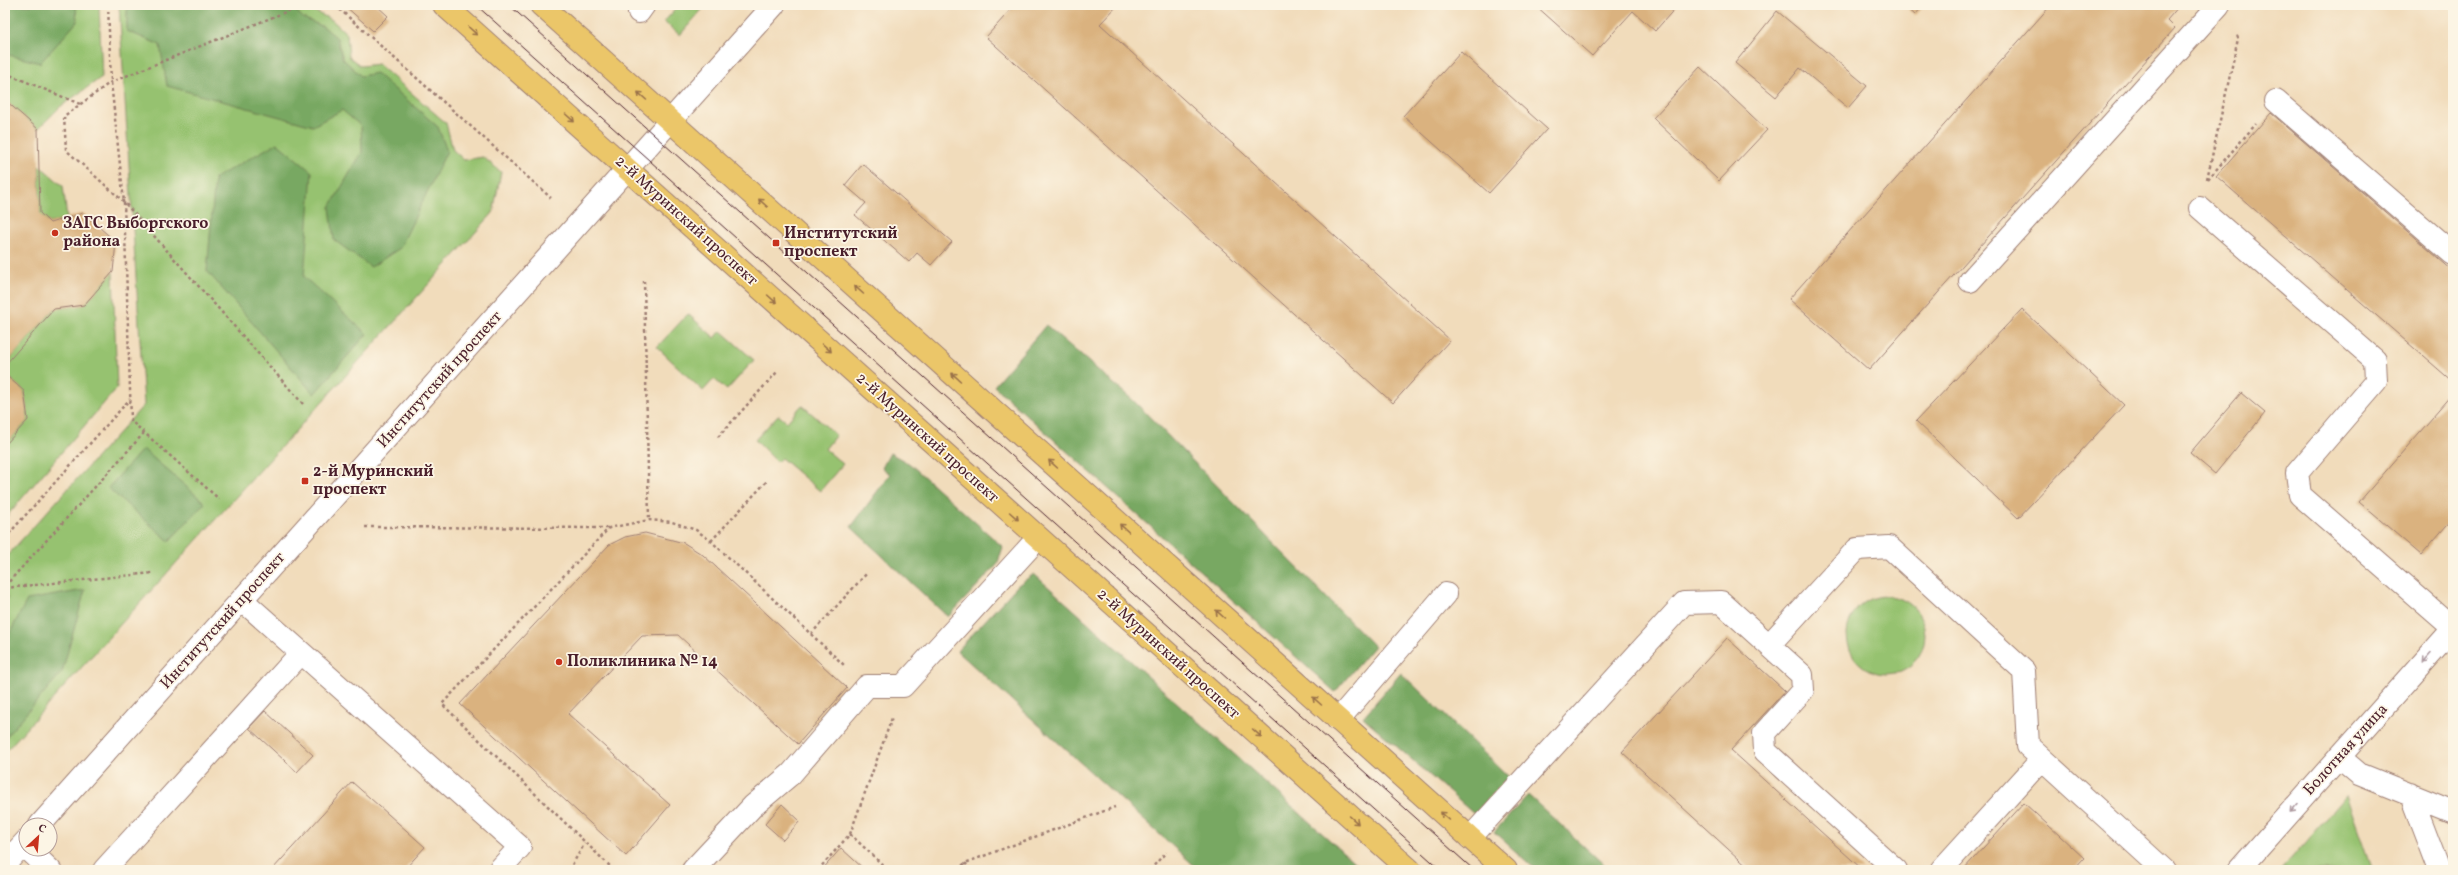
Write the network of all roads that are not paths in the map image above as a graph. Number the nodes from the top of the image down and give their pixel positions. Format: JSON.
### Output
{"nodes":[{"id":1,"x":444,"y":5,"type":"edge"},
{"id":2,"x":542,"y":5,"type":"edge"},
{"id":3,"x":774,"y":5,"type":"edge"},
{"id":4,"x":2219,"y":5,"type":"edge"},
{"id":5,"x":2276,"y":101,"type":"road end"},
{"id":6,"x":672,"y":122,"type":"junction"},
{"id":7,"x":628,"y":170,"type":"junction"},
{"id":8,"x":2200,"y":208,"type":"dead end"},
{"id":9,"x":2453,"y":254,"type":"edge"},
{"id":10,"x":1970,"y":281,"type":"dead end"},
{"id":11,"x":1038,"y":538,"type":"junction"},
{"id":12,"x":1446,"y":594,"type":"dead end"},
{"id":13,"x":242,"y":600,"type":"junction"},
{"id":14,"x":2453,"y":629,"type":"edge"},
{"id":15,"x":1769,"y":645,"type":"junction"},
{"id":16,"x":301,"y":653,"type":"junction"},
{"id":17,"x":1338,"y":720,"type":"junction"},
{"id":18,"x":2339,"y":757,"type":"junction"},
{"id":19,"x":2042,"y":759,"type":"junction"},
{"id":20,"x":2410,"y":794,"type":"junction"},
{"id":21,"x":2453,"y":812,"type":"edge"},
{"id":22,"x":47,"y":817,"type":"edge"},
{"id":23,"x":1470,"y":838,"type":"junction"},
{"id":24,"x":18,"y":852,"type":"edge"},
{"id":25,"x":38,"y":857,"type":"edge"},
{"id":26,"x":5,"y":864,"type":"edge"},
{"id":27,"x":50,"y":870,"type":"edge"},
{"id":28,"x":104,"y":870,"type":"edge"},
{"id":29,"x":499,"y":870,"type":"edge"},
{"id":30,"x":693,"y":870,"type":"edge"},
{"id":31,"x":1410,"y":870,"type":"edge"},
{"id":32,"x":1506,"y":870,"type":"edge"},
{"id":33,"x":1896,"y":870,"type":"edge"},
{"id":34,"x":1941,"y":870,"type":"edge"},
{"id":35,"x":2164,"y":870,"type":"edge"},
{"id":36,"x":2239,"y":870,"type":"edge"},
{"id":37,"x":2439,"y":870,"type":"edge"}],
"edges":[{"from":1,"to":7,"type":"main road","name":"2-й Муринский проспект","one_way":true},
{"from":6,"to":2,"type":"main road","one_way":true},
{"from":3,"to":6,"type":"street","name":"Институтский проспект"},
{"from":4,"to":10,"type":"street"},
{"from":5,"to":9,"type":"street"},
{"from":6,"to":7,"type":"street","name":"Институтский проспект"},
{"from":17,"to":6,"type":"main road","one_way":true},
{"from":7,"to":11,"type":"main road","name":"2-й Муринский проспект","one_way":true},
{"from":7,"to":13,"type":"street","name":"Институтский проспект"},
{"from":8,"to":14,"type":"street"},
{"from":11,"to":30,"type":"street"},
{"from":11,"to":31,"type":"main road","name":"2-й Муринский проспект","one_way":true},
{"from":12,"to":17,"type":"street"},
{"from":13,"to":16,"type":"street"},
{"from":13,"to":22,"type":"street","name":"Институтский проспект"},
{"from":14,"to":18,"type":"street","name":"Болотная улица","one_way":true},
{"from":15,"to":19,"type":"street"},
{"from":15,"to":23,"type":"street"},
{"from":15,"to":33,"type":"street"},
{"from":16,"to":28,"type":"street"},
{"from":16,"to":29,"type":"street"},
{"from":23,"to":17,"type":"main road","one_way":true},
{"from":18,"to":20,"type":"street"},
{"from":18,"to":36,"type":"street","name":"Болотная улица","one_way":true},
{"from":19,"to":34,"type":"street"},
{"from":19,"to":35,"type":"street"},
{"from":20,"to":21,"type":"street"},
{"from":20,"to":37,"type":"street"},
{"from":23,"to":32,"type":"main road"},
{"from":24,"to":26,"type":"street"},
{"from":25,"to":27,"type":"street"}]}
